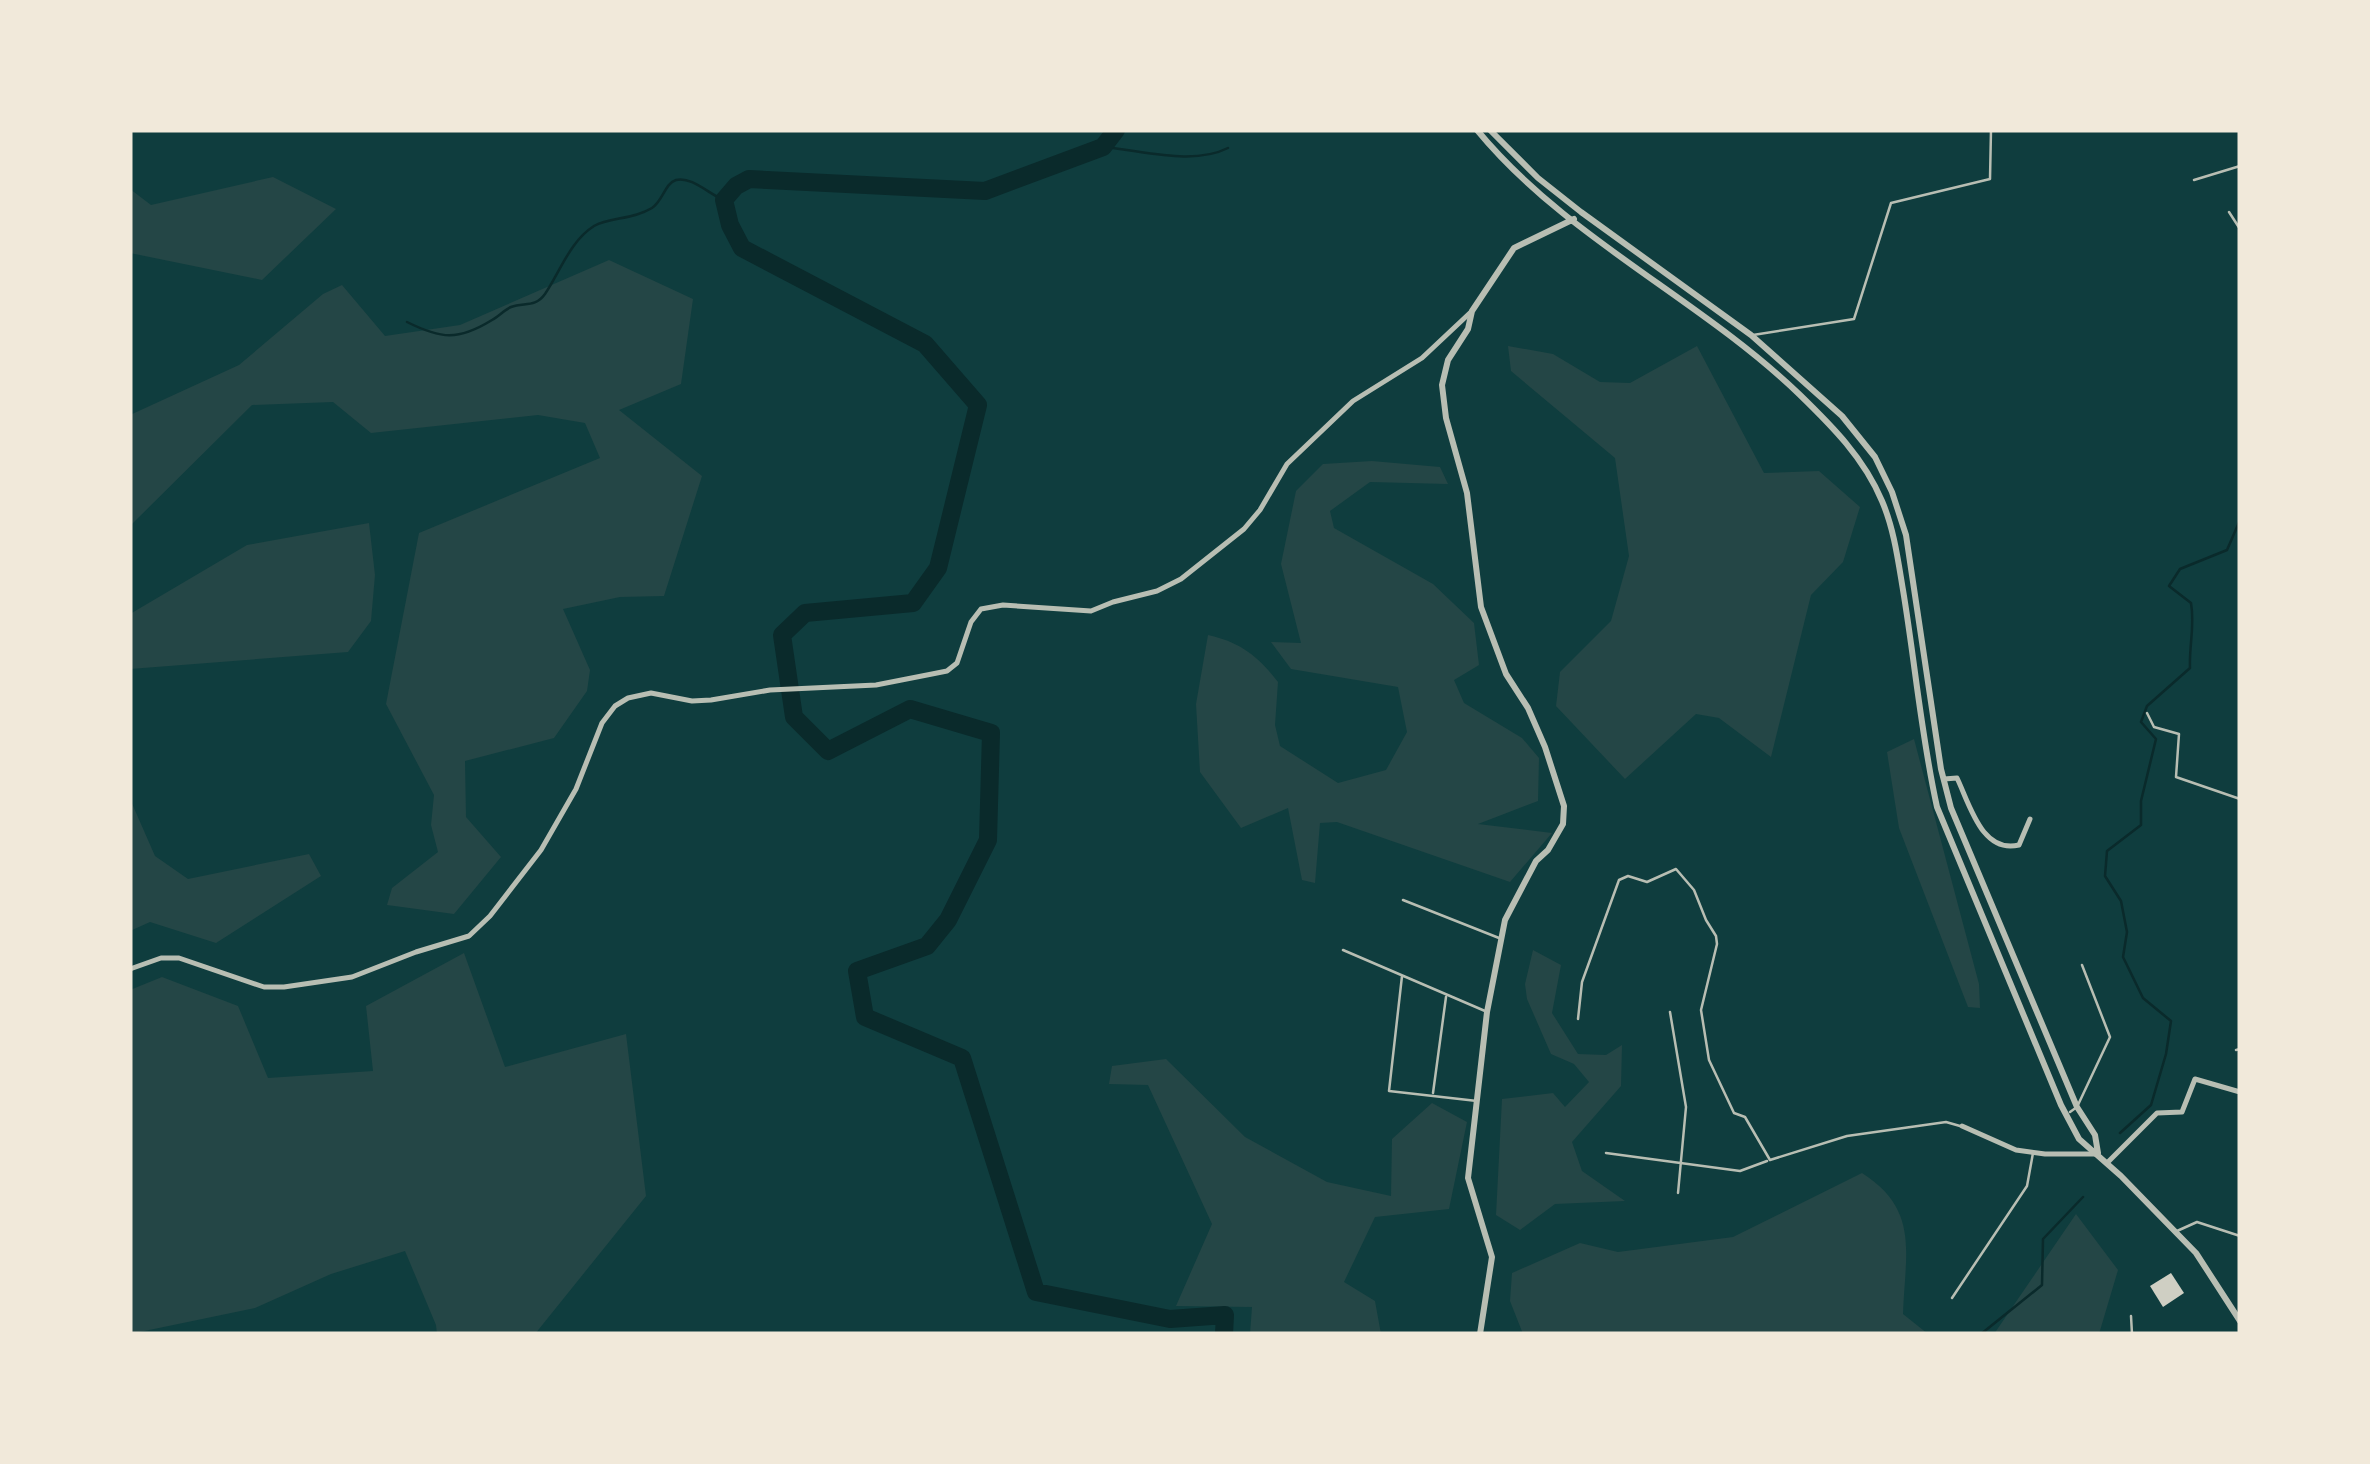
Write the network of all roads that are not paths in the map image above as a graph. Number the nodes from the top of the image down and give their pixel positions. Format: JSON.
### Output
{"nodes":[{"id":1,"x":1477,"y":130,"type":"edge"},
{"id":2,"x":1490,"y":130,"type":"edge"},
{"id":3,"x":1991,"y":130,"type":"edge"},
{"id":4,"x":2240,"y":166,"type":"edge"},
{"id":5,"x":2194,"y":180,"type":"dead end"},
{"id":6,"x":1581,"y":212,"type":"junction"},
{"id":7,"x":2229,"y":212,"type":"dead end"},
{"id":8,"x":1573,"y":220,"type":"junction"},
{"id":9,"x":2240,"y":229,"type":"edge"},
{"id":10,"x":1472,"y":311,"type":"junction"},
{"id":11,"x":1751,"y":335,"type":"junction"},
{"id":12,"x":1744,"y":345,"type":"junction"},
{"id":13,"x":1842,"y":416,"type":"junction"},
{"id":14,"x":1832,"y":426,"type":"junction"},
{"id":15,"x":1926,"y":657,"type":"junction"},
{"id":16,"x":1913,"y":659,"type":"junction"},
{"id":17,"x":2147,"y":712,"type":"dead end"},
{"id":18,"x":1944,"y":779,"type":"junction"},
{"id":19,"x":2240,"y":798,"type":"edge"},
{"id":20,"x":2030,"y":819,"type":"dead end"},
{"id":21,"x":1403,"y":900,"type":"dead end"},
{"id":22,"x":1993,"y":906,"type":"junction"},
{"id":23,"x":1980,"y":912,"type":"junction"},
{"id":24,"x":1500,"y":939,"type":"junction"},
{"id":25,"x":1344,"y":950,"type":"dead end"},
{"id":26,"x":2082,"y":965,"type":"dead end"},
{"id":27,"x":130,"y":968,"type":"edge"},
{"id":28,"x":1402,"y":976,"type":"junction"},
{"id":29,"x":1447,"y":995,"type":"junction"},
{"id":30,"x":1487,"y":1012,"type":"junction"},
{"id":31,"x":1670,"y":1012,"type":"dead end"},
{"id":32,"x":1578,"y":1019,"type":"dead end"},
{"id":33,"x":2240,"y":1092,"type":"edge"},
{"id":34,"x":1433,"y":1094,"type":"junction"},
{"id":35,"x":1478,"y":1101,"type":"junction"},
{"id":36,"x":2077,"y":1107,"type":"junction"},
{"id":37,"x":2066,"y":1115,"type":"junction"},
{"id":38,"x":1962,"y":1126,"type":"joint"},
{"id":39,"x":2033,"y":1152,"type":"junction"},
{"id":40,"x":1606,"y":1153,"type":"dead end"},
{"id":41,"x":2098,"y":1154,"type":"junction"},
{"id":42,"x":1770,"y":1160,"type":"junction"},
{"id":43,"x":2108,"y":1163,"type":"junction"},
{"id":44,"x":1681,"y":1164,"type":"junction"},
{"id":45,"x":1678,"y":1193,"type":"dead end"},
{"id":46,"x":2176,"y":1232,"type":"junction"},
{"id":47,"x":2240,"y":1236,"type":"edge"},
{"id":48,"x":1952,"y":1298,"type":"dead end"},
{"id":49,"x":2131,"y":1316,"type":"dead end"},
{"id":50,"x":2240,"y":1321,"type":"edge"},
{"id":51,"x":1480,"y":1334,"type":"edge"},
{"id":52,"x":2132,"y":1334,"type":"edge"}],
"edges":[{"from":1,"to":8,"type":"street"},
{"from":2,"to":6,"type":"street"},
{"from":3,"to":11,"type":"lane"},
{"from":4,"to":5,"type":"lane"},
{"from":6,"to":8,"type":"street"},
{"from":6,"to":11,"type":"street"},
{"from":7,"to":9,"type":"lane"},
{"from":8,"to":10,"type":"street"},
{"from":8,"to":12,"type":"street"},
{"from":10,"to":24,"type":"street"},
{"from":10,"to":27,"type":"street"},
{"from":11,"to":12,"type":"street"},
{"from":11,"to":13,"type":"street"},
{"from":12,"to":14,"type":"street"},
{"from":13,"to":14,"type":"street"},
{"from":13,"to":15,"type":"street"},
{"from":14,"to":16,"type":"street"},
{"from":15,"to":16,"type":"street"},
{"from":15,"to":18,"type":"street"},
{"from":16,"to":23,"type":"street"},
{"from":17,"to":19,"type":"lane"},
{"from":18,"to":20,"type":"street"},
{"from":18,"to":22,"type":"street"},
{"from":21,"to":24,"type":"lane"},
{"from":22,"to":23,"type":"street"},
{"from":22,"to":36,"type":"street"},
{"from":23,"to":37,"type":"street"},
{"from":24,"to":30,"type":"street"},
{"from":25,"to":28,"type":"lane"},
{"from":26,"to":36,"type":"lane"},
{"from":28,"to":29,"type":"lane"},
{"from":28,"to":34,"type":"lane"},
{"from":29,"to":30,"type":"lane"},
{"from":29,"to":34,"type":"lane"},
{"from":30,"to":35,"type":"street"},
{"from":31,"to":44,"type":"lane"},
{"from":32,"to":42,"type":"lane"},
{"from":33,"to":43,"type":"street"},
{"from":34,"to":35,"type":"lane"},
{"from":35,"to":51,"type":"street"},
{"from":36,"to":37,"type":"lane"},
{"from":36,"to":41,"type":"street"},
{"from":37,"to":41,"type":"street"},
{"from":38,"to":39,"type":"street"},
{"from":38,"to":42,"type":"lane"},
{"from":39,"to":41,"type":"street"},
{"from":39,"to":48,"type":"lane"},
{"from":40,"to":44,"type":"lane"},
{"from":41,"to":43,"type":"street"},
{"from":42,"to":44,"type":"lane"},
{"from":43,"to":46,"type":"street"},
{"from":44,"to":45,"type":"lane"},
{"from":46,"to":47,"type":"lane"},
{"from":46,"to":50,"type":"street"},
{"from":49,"to":52,"type":"lane"}]}
